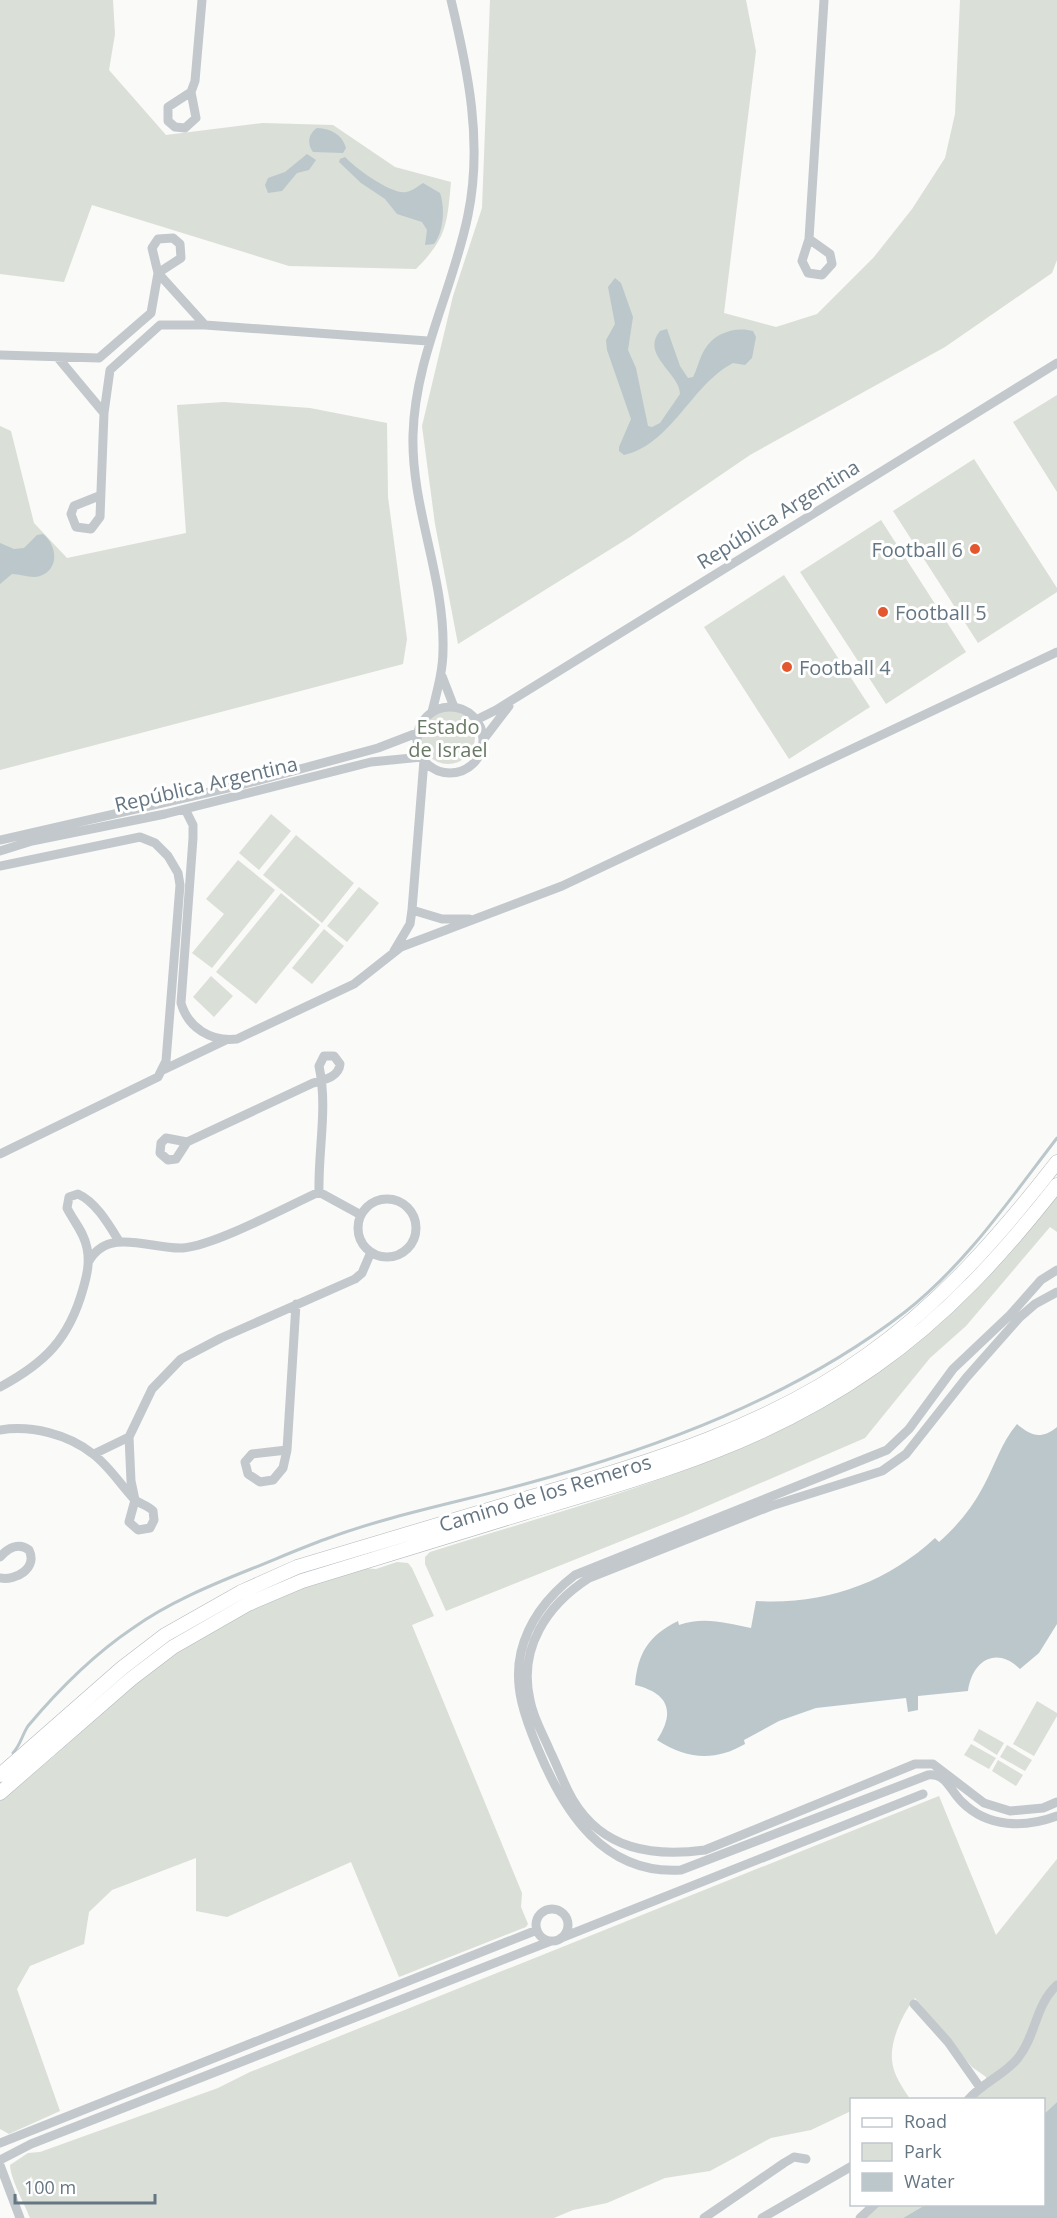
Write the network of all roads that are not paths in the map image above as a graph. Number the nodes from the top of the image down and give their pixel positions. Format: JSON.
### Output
{"nodes":[{"id":1,"x":202,"y":0,"type":"edge"},
{"id":2,"x":451,"y":0,"type":"edge"},
{"id":3,"x":824,"y":0,"type":"edge"},
{"id":4,"x":191,"y":92,"type":"dead end"},
{"id":5,"x":809,"y":239,"type":"dead end"},
{"id":6,"x":151,"y":313,"type":"junction"},
{"id":7,"x":160,"y":325,"type":"junction"},
{"id":8,"x":205,"y":325,"type":"junction"},
{"id":9,"x":428,"y":341,"type":"junction"},
{"id":10,"x":0,"y":355,"type":"edge"},
{"id":11,"x":99,"y":358,"type":"junction"},
{"id":12,"x":58,"y":359,"type":"junction"},
{"id":13,"x":1057,"y":363,"type":"edge"},
{"id":14,"x":110,"y":370,"type":"junction"},
{"id":15,"x":104,"y":413,"type":"junction"},
{"id":16,"x":99,"y":496,"type":"dead end"},
{"id":17,"x":1057,"y":652,"type":"edge"},
{"id":18,"x":441,"y":673,"type":"junction"},
{"id":19,"x":519,"y":696,"type":"junction"},
{"id":20,"x":454,"y":707,"type":"junction"},
{"id":21,"x":432,"y":712,"type":"junction"},
{"id":22,"x":476,"y":720,"type":"junction"},
{"id":23,"x":417,"y":733,"type":"junction"},
{"id":24,"x":483,"y":741,"type":"junction"},
{"id":25,"x":423,"y":759,"type":"junction"},
{"id":26,"x":308,"y":767,"type":"junction"},
{"id":27,"x":312,"y":778,"type":"junction"},
{"id":28,"x":163,"y":803,"type":"junction"},
{"id":29,"x":185,"y":809,"type":"junction"},
{"id":30,"x":165,"y":814,"type":"junction"},
{"id":31,"x":21,"y":839,"type":"junction"},
{"id":32,"x":0,"y":840,"type":"edge"},
{"id":33,"x":0,"y":851,"type":"edge"},
{"id":34,"x":0,"y":866,"type":"edge"},
{"id":35,"x":412,"y":910,"type":"junction"},
{"id":36,"x":483,"y":917,"type":"junction"},
{"id":37,"x":392,"y":954,"type":"junction"},
{"id":38,"x":226,"y":1040,"type":"junction"},
{"id":39,"x":163,"y":1070,"type":"junction"},
{"id":40,"x":187,"y":1142,"type":"dead end"},
{"id":41,"x":0,"y":1154,"type":"edge"},
{"id":42,"x":1057,"y":1162,"type":"edge"},
{"id":43,"x":1057,"y":1185,"type":"edge"},
{"id":44,"x":319,"y":1192,"type":"junction"},
{"id":45,"x":361,"y":1215,"type":"junction"},
{"id":46,"x":119,"y":1241,"type":"junction"},
{"id":47,"x":371,"y":1252,"type":"junction"},
{"id":48,"x":89,"y":1261,"type":"junction"},
{"id":49,"x":1057,"y":1270,"type":"edge"},
{"id":50,"x":1057,"y":1292,"type":"edge"},
{"id":51,"x":296,"y":1304,"type":"junction"},
{"id":52,"x":0,"y":1387,"type":"edge"},
{"id":53,"x":0,"y":1430,"type":"edge"},
{"id":54,"x":129,"y":1437,"type":"junction"},
{"id":55,"x":287,"y":1450,"type":"junction"},
{"id":56,"x":94,"y":1454,"type":"junction"},
{"id":57,"x":0,"y":1557,"type":"edge"},
{"id":58,"x":0,"y":1578,"type":"edge"},
{"id":59,"x":0,"y":1775,"type":"edge"},
{"id":60,"x":0,"y":1792,"type":"edge"},
{"id":61,"x":923,"y":1794,"type":"dead end"},
{"id":62,"x":1057,"y":1802,"type":"edge"},
{"id":63,"x":1057,"y":1816,"type":"edge"},
{"id":64,"x":633,"y":1848,"type":"junction"},
{"id":65,"x":665,"y":1854,"type":"junction"},
{"id":66,"x":627,"y":1861,"type":"junction"},
{"id":67,"x":661,"y":1871,"type":"junction"},
{"id":68,"x":537,"y":1930,"type":"junction"},
{"id":69,"x":561,"y":1938,"type":"junction"},
{"id":70,"x":551,"y":1941,"type":"junction"},
{"id":71,"x":1057,"y":1985,"type":"edge"},
{"id":72,"x":914,"y":2004,"type":"dead end"},
{"id":73,"x":303,"y":2024,"type":"junction"},
{"id":74,"x":308,"y":2036,"type":"junction"},
{"id":75,"x":979,"y":2086,"type":"junction"},
{"id":76,"x":970,"y":2098,"type":"edge"},
{"id":77,"x":113,"y":2099,"type":"junction"},
{"id":78,"x":117,"y":2110,"type":"junction"},
{"id":79,"x":0,"y":2143,"type":"edge"},
{"id":80,"x":806,"y":2159,"type":"dead end"},
{"id":81,"x":0,"y":2162,"type":"edge"},
{"id":82,"x":850,"y":2167,"type":"edge"},
{"id":83,"x":874,"y":2206,"type":"edge"},
{"id":84,"x":20,"y":2218,"type":"edge"},
{"id":85,"x":704,"y":2218,"type":"edge"},
{"id":86,"x":762,"y":2218,"type":"edge"},
{"id":87,"x":860,"y":2218,"type":"edge"}],
"edges":[{"from":1,"to":4,"type":"street"},
{"from":2,"to":9,"type":"street"},
{"from":3,"to":5,"type":"street"},
{"from":6,"to":7,"type":"street"},
{"from":6,"to":8,"type":"street"},
{"from":6,"to":11,"type":"street"},
{"from":7,"to":8,"type":"street"},
{"from":7,"to":14,"type":"street"},
{"from":8,"to":9,"type":"street"},
{"from":9,"to":18,"type":"street"},
{"from":10,"to":12,"type":"street"},
{"from":11,"to":12,"type":"street"},
{"from":11,"to":14,"type":"street"},
{"from":12,"to":15,"type":"street"},
{"from":13,"to":19,"type":"street","name":"República Argentina"},
{"from":14,"to":15,"type":"street"},
{"from":15,"to":16,"type":"street"},
{"from":17,"to":36,"type":"street"},
{"from":18,"to":20,"type":"street"},
{"from":18,"to":21,"type":"street"},
{"from":19,"to":22,"type":"street","name":"República Argentina"},
{"from":19,"to":24,"type":"street","name":"República Argentina"},
{"from":20,"to":21,"type":"street"},
{"from":20,"to":22,"type":"street"},
{"from":21,"to":23,"type":"street"},
{"from":22,"to":24,"type":"street"},
{"from":23,"to":25,"type":"street"},
{"from":23,"to":26,"type":"street","name":"República Argentina"},
{"from":24,"to":25,"type":"street"},
{"from":25,"to":27,"type":"street","name":"República Argentina"},
{"from":25,"to":35,"type":"street"},
{"from":26,"to":27,"type":"street"},
{"from":26,"to":28,"type":"street","name":"República Argentina"},
{"from":27,"to":29,"type":"street","name":"República Argentina"},
{"from":28,"to":30,"type":"street"},
{"from":28,"to":31,"type":"street","name":"República Argentina"},
{"from":29,"to":30,"type":"street","name":"República Argentina"},
{"from":29,"to":38,"type":"street"},
{"from":30,"to":31,"type":"street","name":"República Argentina"},
{"from":31,"to":32,"type":"street","name":"República Argentina"},
{"from":31,"to":33,"type":"street","name":"República Argentina"},
{"from":34,"to":39,"type":"street"},
{"from":35,"to":36,"type":"street"},
{"from":35,"to":37,"type":"street"},
{"from":36,"to":37,"type":"street"},
{"from":37,"to":38,"type":"street"},
{"from":38,"to":39,"type":"street"},
{"from":39,"to":41,"type":"street"},
{"from":40,"to":44,"type":"street"},
{"from":42,"to":59,"type":"main road","name":"Camino de los Remeros"},
{"from":43,"to":60,"type":"main road","name":"Camino de los Remeros"},
{"from":44,"to":45,"type":"street"},
{"from":44,"to":46,"type":"street"},
{"from":45,"to":47,"type":"street"},
{"from":45,"to":47,"type":"street"},
{"from":46,"to":48,"type":"street"},
{"from":46,"to":48,"type":"street"},
{"from":47,"to":51,"type":"street"},
{"from":48,"to":52,"type":"street"},
{"from":49,"to":66,"type":"street"},
{"from":50,"to":64,"type":"street"},
{"from":51,"to":54,"type":"street"},
{"from":51,"to":55,"type":"street"},
{"from":53,"to":56,"type":"street"},
{"from":54,"to":56,"type":"street"},
{"from":54,"to":56,"type":"street"},
{"from":55,"to":55,"type":"street"},
{"from":57,"to":58,"type":"street"},
{"from":61,"to":69,"type":"street"},
{"from":62,"to":65,"type":"street"},
{"from":63,"to":67,"type":"street"},
{"from":64,"to":65,"type":"street"},
{"from":64,"to":66,"type":"street"},
{"from":65,"to":67,"type":"street"},
{"from":66,"to":67,"type":"street"},
{"from":68,"to":69,"type":"street"},
{"from":68,"to":70,"type":"street"},
{"from":68,"to":73,"type":"street"},
{"from":69,"to":70,"type":"street"},
{"from":70,"to":74,"type":"street"},
{"from":71,"to":75,"type":"street"},
{"from":72,"to":75,"type":"street"},
{"from":73,"to":74,"type":"street"},
{"from":73,"to":77,"type":"street"},
{"from":74,"to":78,"type":"street"},
{"from":75,"to":76,"type":"street"},
{"from":77,"to":78,"type":"street"},
{"from":77,"to":79,"type":"street"},
{"from":78,"to":81,"type":"street"},
{"from":80,"to":85,"type":"street"},
{"from":81,"to":84,"type":"street"},
{"from":82,"to":86,"type":"street"},
{"from":83,"to":87,"type":"street"}]}
